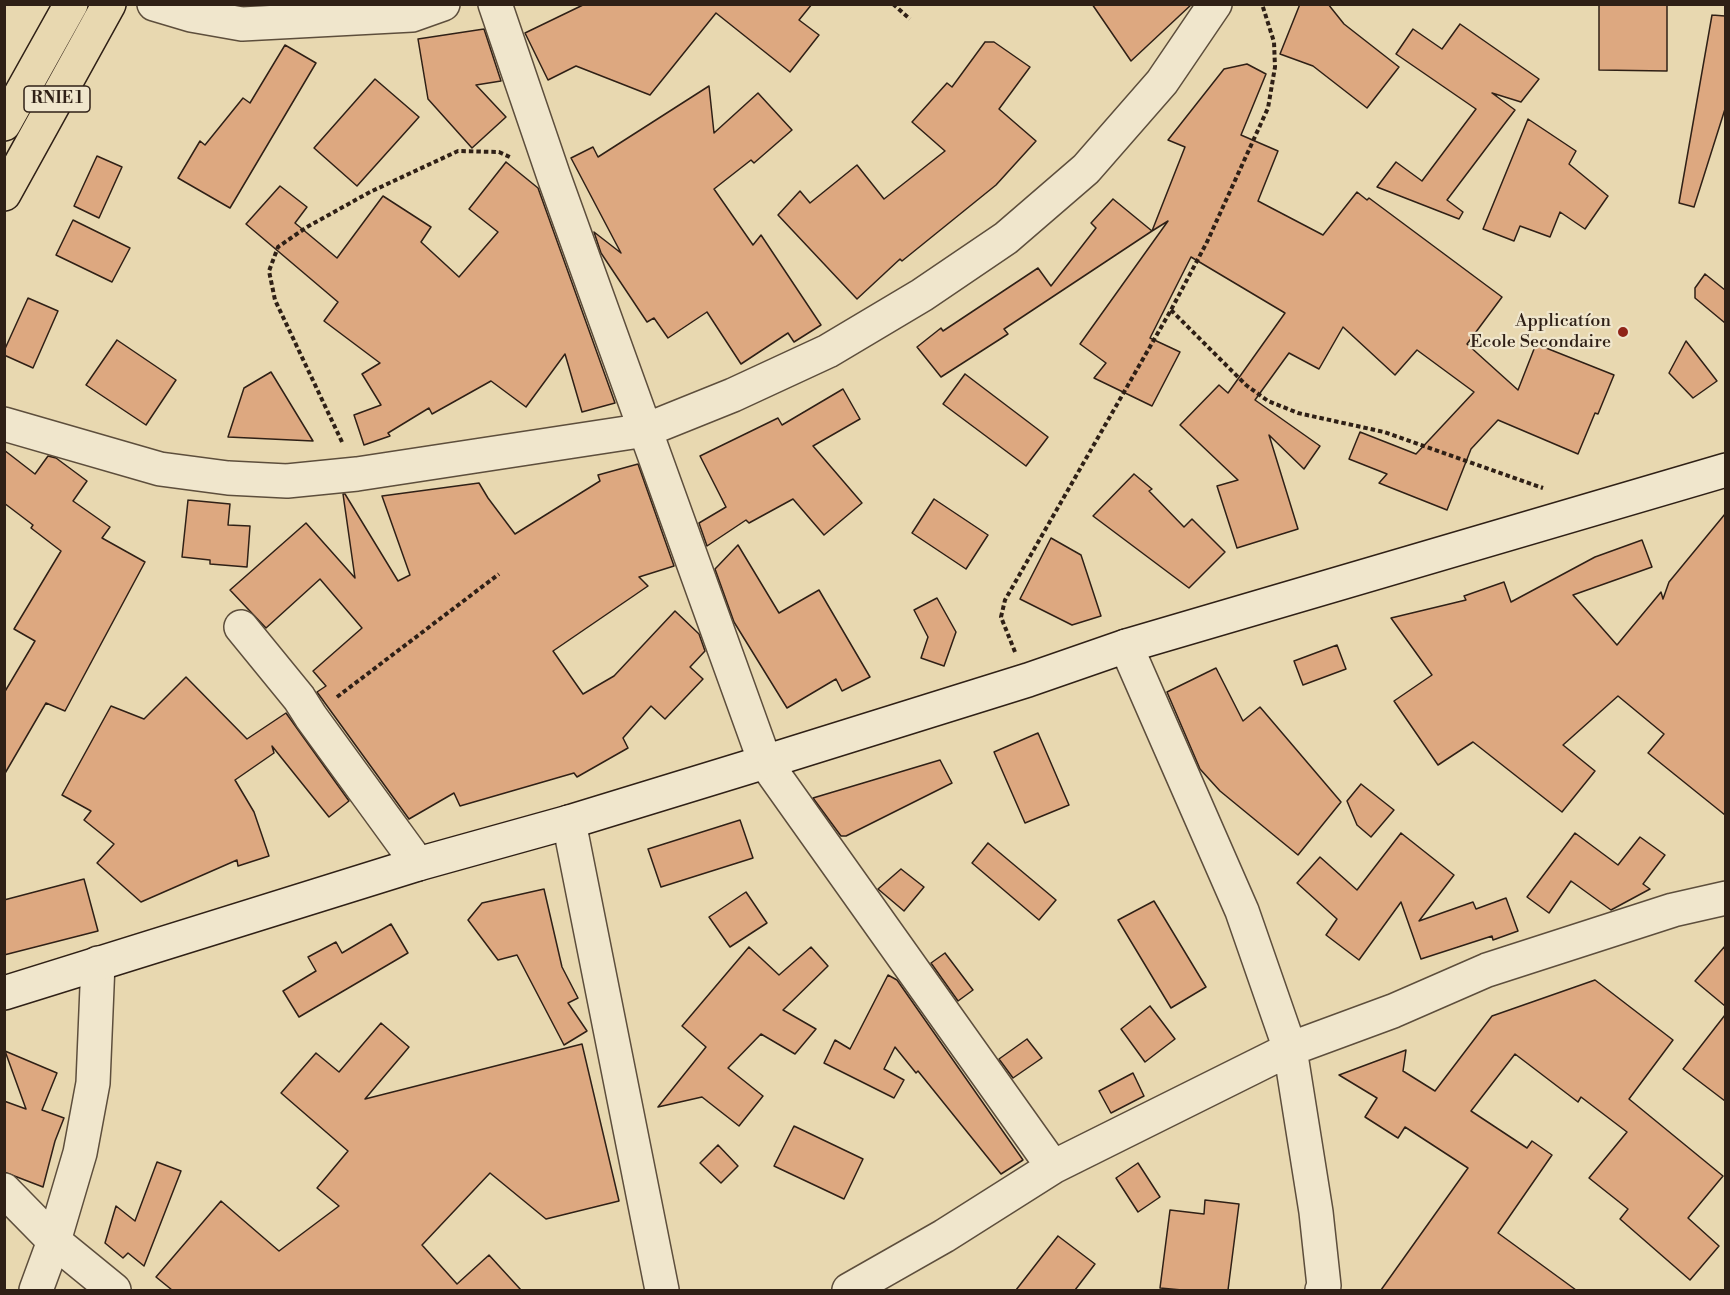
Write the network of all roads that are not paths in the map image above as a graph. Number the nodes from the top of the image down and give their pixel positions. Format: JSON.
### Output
{"nodes":[{"id":1,"x":70,"y":4,"type":"edge"},
{"id":2,"x":109,"y":4,"type":"edge"},
{"id":3,"x":154,"y":4,"type":"edge"},
{"id":4,"x":443,"y":4,"type":"edge"},
{"id":5,"x":495,"y":4,"type":"edge"},
{"id":6,"x":1215,"y":4,"type":"edge"},
{"id":7,"x":4,"y":124,"type":"edge"},
{"id":8,"x":4,"y":194,"type":"edge"},
{"id":9,"x":4,"y":424,"type":"edge"},
{"id":10,"x":646,"y":430,"type":"junction"},
{"id":11,"x":1725,"y":470,"type":"edge"},
{"id":12,"x":241,"y":627,"type":"dead end"},
{"id":13,"x":1126,"y":646,"type":"junction"},
{"id":14,"x":765,"y":762,"type":"junction"},
{"id":15,"x":569,"y":822,"type":"junction"},
{"id":16,"x":418,"y":864,"type":"junction"},
{"id":17,"x":1725,"y":898,"type":"edge"},
{"id":18,"x":99,"y":963,"type":"junction"},
{"id":19,"x":4,"y":993,"type":"edge"},
{"id":20,"x":1290,"y":1049,"type":"junction"},
{"id":21,"x":1053,"y":1167,"type":"junction"},
{"id":22,"x":4,"y":1190,"type":"edge"},
{"id":23,"x":54,"y":1241,"type":"junction"},
{"id":24,"x":1324,"y":1289,"type":"edge"},
{"id":25,"x":36,"y":1290,"type":"edge"},
{"id":26,"x":114,"y":1290,"type":"edge"},
{"id":27,"x":662,"y":1290,"type":"edge"},
{"id":28,"x":849,"y":1290,"type":"edge"}],
"edges":[{"from":1,"to":7,"type":"highway","number":"RNIE 1"},
{"from":2,"to":8,"type":"highway","number":"RNIE 1"},
{"from":3,"to":4,"type":"street"},
{"from":5,"to":10,"type":"street"},
{"from":6,"to":10,"type":"street"},
{"from":9,"to":10,"type":"street"},
{"from":10,"to":14,"type":"street"},
{"from":11,"to":13,"type":"street"},
{"from":12,"to":16,"type":"street"},
{"from":13,"to":14,"type":"street"},
{"from":13,"to":20,"type":"street"},
{"from":14,"to":15,"type":"street"},
{"from":14,"to":21,"type":"street"},
{"from":15,"to":16,"type":"street"},
{"from":15,"to":27,"type":"street"},
{"from":16,"to":18,"type":"street"},
{"from":17,"to":20,"type":"street"},
{"from":18,"to":19,"type":"street"},
{"from":18,"to":23,"type":"street"},
{"from":20,"to":21,"type":"street"},
{"from":20,"to":24,"type":"street"},
{"from":21,"to":28,"type":"street"},
{"from":22,"to":23,"type":"street"},
{"from":23,"to":25,"type":"street"},
{"from":23,"to":26,"type":"street"}]}
